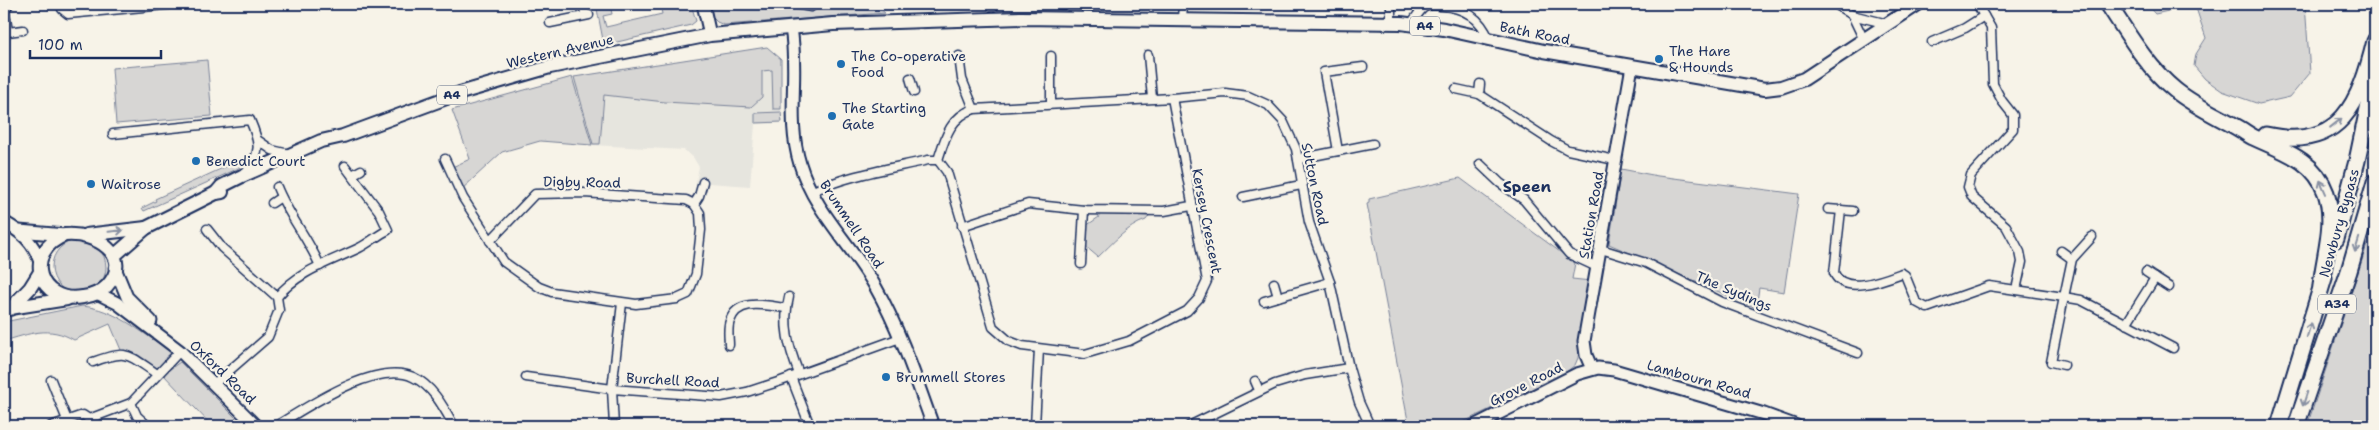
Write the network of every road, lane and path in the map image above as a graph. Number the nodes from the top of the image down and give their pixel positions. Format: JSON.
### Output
{"nodes":[{"id":1,"x":5,"y":4,"type":"edge"},
{"id":2,"x":61,"y":4,"type":"edge"},
{"id":3,"x":176,"y":4,"type":"edge"},
{"id":4,"x":584,"y":4,"type":"edge"},
{"id":5,"x":703,"y":4,"type":"edge"},
{"id":6,"x":795,"y":4,"type":"edge"},
{"id":7,"x":1183,"y":4,"type":"edge"},
{"id":8,"x":1391,"y":4,"type":"edge"},
{"id":9,"x":1834,"y":4,"type":"edge"},
{"id":10,"x":1918,"y":4,"type":"edge"},
{"id":11,"x":1977,"y":4,"type":"edge"},
{"id":12,"x":2108,"y":4,"type":"edge"},
{"id":13,"x":1452,"y":5,"type":"edge"},
{"id":14,"x":811,"y":8,"type":"dead end"},
{"id":15,"x":1852,"y":15,"type":"junction"},
{"id":16,"x":1984,"y":16,"type":"junction"},
{"id":17,"x":1182,"y":19,"type":"junction"},
{"id":18,"x":1391,"y":22,"type":"junction"},
{"id":19,"x":550,"y":23,"type":"dead end"},
{"id":20,"x":1410,"y":24,"type":"junction"},
{"id":21,"x":1889,"y":24,"type":"junction"},
{"id":22,"x":791,"y":28,"type":"junction"},
{"id":23,"x":23,"y":30,"type":"dead end"},
{"id":24,"x":6,"y":33,"type":"edge"},
{"id":25,"x":710,"y":35,"type":"junction"},
{"id":26,"x":1489,"y":39,"type":"junction"},
{"id":27,"x":1864,"y":40,"type":"junction"},
{"id":28,"x":2375,"y":41,"type":"edge"},
{"id":29,"x":1932,"y":42,"type":"dead end"},
{"id":30,"x":1148,"y":55,"type":"dead end"},
{"id":31,"x":959,"y":56,"type":"dead end"},
{"id":32,"x":1051,"y":56,"type":"dead end"},
{"id":33,"x":1632,"y":66,"type":"junction"},
{"id":34,"x":1364,"y":67,"type":"dead end"},
{"id":35,"x":2375,"y":75,"type":"edge"},
{"id":36,"x":910,"y":78,"type":"dead end"},
{"id":37,"x":1480,"y":84,"type":"dead end"},
{"id":38,"x":1456,"y":89,"type":"dead end"},
{"id":39,"x":914,"y":92,"type":"dead end"},
{"id":40,"x":1479,"y":94,"type":"junction"},
{"id":41,"x":1152,"y":98,"type":"junction"},
{"id":42,"x":1172,"y":98,"type":"junction"},
{"id":43,"x":1051,"y":104,"type":"junction"},
{"id":44,"x":974,"y":108,"type":"junction"},
{"id":45,"x":2240,"y":129,"type":"junction"},
{"id":46,"x":113,"y":134,"type":"dead end"},
{"id":47,"x":344,"y":136,"type":"junction"},
{"id":48,"x":259,"y":142,"type":"junction"},
{"id":49,"x":1373,"y":144,"type":"dead end"},
{"id":50,"x":1338,"y":151,"type":"junction"},
{"id":51,"x":289,"y":154,"type":"junction"},
{"id":52,"x":445,"y":159,"type":"dead end"},
{"id":53,"x":1298,"y":159,"type":"junction"},
{"id":54,"x":938,"y":160,"type":"junction"},
{"id":55,"x":1615,"y":160,"type":"junction"},
{"id":56,"x":1480,"y":164,"type":"dead end"},
{"id":57,"x":345,"y":166,"type":"dead end"},
{"id":58,"x":361,"y":170,"type":"dead end"},
{"id":59,"x":352,"y":175,"type":"junction"},
{"id":60,"x":242,"y":176,"type":"junction"},
{"id":61,"x":703,"y":182,"type":"dead end"},
{"id":62,"x":2375,"y":182,"type":"edge"},
{"id":63,"x":1301,"y":185,"type":"junction"},
{"id":64,"x":277,"y":187,"type":"dead end"},
{"id":65,"x":216,"y":192,"type":"junction"},
{"id":66,"x":811,"y":192,"type":"junction"},
{"id":67,"x":281,"y":197,"type":"junction"},
{"id":68,"x":1243,"y":197,"type":"dead end"},
{"id":69,"x":272,"y":202,"type":"dead end"},
{"id":70,"x":694,"y":204,"type":"junction"},
{"id":71,"x":1191,"y":206,"type":"junction"},
{"id":72,"x":1828,"y":208,"type":"dead end"},
{"id":73,"x":1084,"y":210,"type":"junction"},
{"id":74,"x":1841,"y":210,"type":"junction"},
{"id":75,"x":1853,"y":211,"type":"dead end"},
{"id":76,"x":4,"y":222,"type":"edge"},
{"id":77,"x":962,"y":226,"type":"junction"},
{"id":78,"x":146,"y":228,"type":"junction"},
{"id":79,"x":208,"y":229,"type":"dead end"},
{"id":80,"x":388,"y":230,"type":"junction"},
{"id":81,"x":19,"y":231,"type":"junction"},
{"id":82,"x":65,"y":235,"type":"junction"},
{"id":83,"x":86,"y":235,"type":"junction"},
{"id":84,"x":394,"y":238,"type":"dead end"},
{"id":85,"x":2092,"y":238,"type":"dead end"},
{"id":86,"x":490,"y":241,"type":"junction"},
{"id":87,"x":1601,"y":249,"type":"junction"},
{"id":88,"x":2061,"y":251,"type":"dead end"},
{"id":89,"x":2072,"y":259,"type":"junction"},
{"id":90,"x":114,"y":262,"type":"junction"},
{"id":91,"x":1081,"y":264,"type":"dead end"},
{"id":92,"x":320,"y":266,"type":"junction"},
{"id":93,"x":40,"y":267,"type":"junction"},
{"id":94,"x":1597,"y":267,"type":"junction"},
{"id":95,"x":2146,"y":272,"type":"dead end"},
{"id":96,"x":2155,"y":278,"type":"junction"},
{"id":97,"x":1330,"y":282,"type":"junction"},
{"id":98,"x":1274,"y":283,"type":"dead end"},
{"id":99,"x":2321,"y":286,"type":"junction"},
{"id":100,"x":2169,"y":287,"type":"dead end"},
{"id":101,"x":2016,"y":290,"type":"junction"},
{"id":102,"x":97,"y":293,"type":"junction"},
{"id":103,"x":277,"y":297,"type":"junction"},
{"id":104,"x":789,"y":297,"type":"dead end"},
{"id":105,"x":1278,"y":297,"type":"junction"},
{"id":106,"x":2064,"y":297,"type":"junction"},
{"id":107,"x":72,"y":298,"type":"junction"},
{"id":108,"x":1264,"y":301,"type":"dead end"},
{"id":109,"x":622,"y":303,"type":"junction"},
{"id":110,"x":786,"y":308,"type":"junction"},
{"id":111,"x":7,"y":310,"type":"edge"},
{"id":112,"x":2126,"y":324,"type":"junction"},
{"id":113,"x":900,"y":338,"type":"junction"},
{"id":114,"x":168,"y":340,"type":"junction"},
{"id":115,"x":729,"y":345,"type":"dead end"},
{"id":116,"x":2173,"y":348,"type":"dead end"},
{"id":117,"x":1039,"y":349,"type":"junction"},
{"id":118,"x":180,"y":350,"type":"junction"},
{"id":119,"x":1858,"y":352,"type":"dead end"},
{"id":120,"x":2042,"y":361,"type":"dead end"},
{"id":121,"x":93,"y":362,"type":"dead end"},
{"id":122,"x":2051,"y":362,"type":"junction"},
{"id":123,"x":2064,"y":365,"type":"dead end"},
{"id":124,"x":1350,"y":368,"type":"junction"},
{"id":125,"x":1592,"y":369,"type":"junction"},
{"id":126,"x":157,"y":374,"type":"junction"},
{"id":127,"x":800,"y":374,"type":"junction"},
{"id":128,"x":526,"y":377,"type":"dead end"},
{"id":129,"x":791,"y":377,"type":"junction"},
{"id":130,"x":51,"y":380,"type":"dead end"},
{"id":131,"x":1255,"y":381,"type":"dead end"},
{"id":132,"x":215,"y":383,"type":"junction"},
{"id":133,"x":612,"y":389,"type":"junction"},
{"id":134,"x":1259,"y":390,"type":"junction"},
{"id":135,"x":131,"y":403,"type":"junction"},
{"id":136,"x":67,"y":420,"type":"junction"},
{"id":137,"x":89,"y":423,"type":"edge"},
{"id":138,"x":52,"y":426,"type":"edge"},
{"id":139,"x":148,"y":426,"type":"edge"},
{"id":140,"x":256,"y":426,"type":"edge"},
{"id":141,"x":276,"y":426,"type":"edge"},
{"id":142,"x":454,"y":426,"type":"edge"},
{"id":143,"x":614,"y":426,"type":"edge"},
{"id":144,"x":810,"y":426,"type":"edge"},
{"id":145,"x":933,"y":426,"type":"edge"},
{"id":146,"x":1035,"y":426,"type":"edge"},
{"id":147,"x":1189,"y":426,"type":"edge"},
{"id":148,"x":1370,"y":426,"type":"edge"},
{"id":149,"x":1474,"y":426,"type":"edge"},
{"id":150,"x":1797,"y":426,"type":"edge"},
{"id":151,"x":2279,"y":426,"type":"edge"},
{"id":152,"x":2296,"y":426,"type":"edge"}],
"edges":[{"from":1,"to":24,"type":"street"},
{"from":2,"to":3,"type":"street"},
{"from":4,"to":19,"type":"street"},
{"from":5,"to":25,"type":"street"},
{"from":6,"to":14,"type":"street"},
{"from":7,"to":17,"type":"street"},
{"from":8,"to":18,"type":"street"},
{"from":9,"to":15,"type":"street"},
{"from":10,"to":21,"type":"main road","name":"Bath Road","number":"A4"},
{"from":11,"to":16,"type":"street"},
{"from":12,"to":45,"type":"highway"},
{"from":13,"to":20,"type":"street"},
{"from":13,"to":26,"type":"street"},
{"from":15,"to":21,"type":"street"},
{"from":15,"to":27,"type":"street"},
{"from":16,"to":29,"type":"street"},
{"from":16,"to":101,"type":"street"},
{"from":17,"to":18,"type":"main road","name":"Bath Road","number":"A4"},
{"from":17,"to":22,"type":"main road","name":"Bath Road","number":"A4"},
{"from":18,"to":20,"type":"main road","name":"Bath Road","number":"A4"},
{"from":20,"to":26,"type":"main road","name":"Bath Road","number":"A4"},
{"from":21,"to":27,"type":"main road","name":"Bath Road","number":"A4"},
{"from":22,"to":25,"type":"main road","name":"Western Avenue","number":"A4"},
{"from":22,"to":66,"type":"street","name":"Brummell Road"},
{"from":23,"to":24,"type":"street"},
{"from":25,"to":47,"type":"main road","name":"Western Avenue","number":"A4"},
{"from":26,"to":33,"type":"main road","name":"Bath Road","number":"A4"},
{"from":27,"to":33,"type":"main road","name":"Bath Road","number":"A4"},
{"from":45,"to":28,"type":"highway","one_way":true},
{"from":30,"to":41,"type":"street"},
{"from":31,"to":44,"type":"street"},
{"from":32,"to":43,"type":"street"},
{"from":33,"to":55,"type":"street","name":"Station Road"},
{"from":34,"to":50,"type":"street"},
{"from":35,"to":99,"type":"highway","name":"Newbury Bypass","number":"A34"},
{"from":36,"to":39,"type":"street"},
{"from":37,"to":40,"type":"street"},
{"from":38,"to":40,"type":"street"},
{"from":40,"to":55,"type":"street"},
{"from":41,"to":42,"type":"street"},
{"from":41,"to":43,"type":"street"},
{"from":42,"to":53,"type":"street","name":"Sutton Road"},
{"from":42,"to":71,"type":"street","name":"Kersey Crescent"},
{"from":43,"to":44,"type":"street"},
{"from":44,"to":54,"type":"street"},
{"from":99,"to":45,"type":"highway","one_way":true},
{"from":46,"to":48,"type":"street"},
{"from":47,"to":51,"type":"main road","name":"Western Avenue","number":"A4"},
{"from":47,"to":65,"type":"main road","name":"Western Avenue","number":"A4"},
{"from":48,"to":51,"type":"street"},
{"from":48,"to":60,"type":"street"},
{"from":49,"to":50,"type":"street"},
{"from":50,"to":53,"type":"street"},
{"from":51,"to":60,"type":"main road","name":"Western Avenue","number":"A4"},
{"from":52,"to":86,"type":"street"},
{"from":53,"to":63,"type":"street","name":"Sutton Road"},
{"from":54,"to":66,"type":"street"},
{"from":54,"to":77,"type":"street","name":"Kersey Crescent"},
{"from":55,"to":87,"type":"street","name":"Station Road"},
{"from":56,"to":94,"type":"street"},
{"from":57,"to":59,"type":"street"},
{"from":58,"to":59,"type":"street"},
{"from":59,"to":80,"type":"street"},
{"from":60,"to":65,"type":"main road","name":"Western Avenue","number":"A4"},
{"from":61,"to":70,"type":"street"},
{"from":62,"to":152,"type":"highway","name":"Newbury Bypass","number":"A34","one_way":true},
{"from":63,"to":68,"type":"street"},
{"from":63,"to":97,"type":"street","name":"Sutton Road"},
{"from":64,"to":67,"type":"street"},
{"from":65,"to":78,"type":"main road","name":"Western Avenue","number":"A4"},
{"from":66,"to":113,"type":"street","name":"Brummell Road"},
{"from":67,"to":69,"type":"street"},
{"from":67,"to":92,"type":"street"},
{"from":70,"to":86,"type":"street","name":"Digby Road"},
{"from":70,"to":109,"type":"street"},
{"from":71,"to":73,"type":"street"},
{"from":71,"to":117,"type":"street","name":"Kersey Crescent"},
{"from":72,"to":74,"type":"street"},
{"from":73,"to":77,"type":"street"},
{"from":73,"to":91,"type":"street"},
{"from":74,"to":75,"type":"street"},
{"from":74,"to":101,"type":"street"},
{"from":76,"to":81,"type":"street"},
{"from":77,"to":117,"type":"street","name":"Kersey Crescent"},
{"from":83,"to":78,"type":"main road","name":"Western Avenue","number":"A4","one_way":true},
{"from":78,"to":90,"type":"main road","name":"Western Avenue","number":"A4"},
{"from":79,"to":103,"type":"street"},
{"from":80,"to":84,"type":"street"},
{"from":80,"to":92,"type":"street"},
{"from":81,"to":82,"type":"street"},
{"from":81,"to":93,"type":"street"},
{"from":82,"to":83,"type":"main road","number":"A4"},
{"from":82,"to":93,"type":"main road"},
{"from":83,"to":90,"type":"main road","number":"A4"},
{"from":85,"to":89,"type":"street"},
{"from":86,"to":109,"type":"street"},
{"from":87,"to":94,"type":"street","name":"Station Road"},
{"from":87,"to":119,"type":"street","name":"The Sydings"},
{"from":88,"to":89,"type":"street"},
{"from":89,"to":106,"type":"street"},
{"from":90,"to":102,"type":"main road","number":"A4"},
{"from":90,"to":114,"type":"street","name":"Oxford Road"},
{"from":92,"to":103,"type":"street"},
{"from":93,"to":107,"type":"main road"},
{"from":93,"to":111,"type":"main road"},
{"from":94,"to":125,"type":"street","name":"Station Road"},
{"from":95,"to":96,"type":"street"},
{"from":96,"to":100,"type":"street"},
{"from":96,"to":112,"type":"street"},
{"from":97,"to":105,"type":"street"},
{"from":97,"to":124,"type":"street","name":"Sutton Road"},
{"from":98,"to":105,"type":"street"},
{"from":151,"to":99,"type":"highway","name":"Newbury Bypass","number":"A34","one_way":true},
{"from":101,"to":106,"type":"street"},
{"from":102,"to":107,"type":"main road"},
{"from":102,"to":114,"type":"street","name":"Oxford Road"},
{"from":103,"to":132,"type":"street"},
{"from":104,"to":110,"type":"street"},
{"from":105,"to":108,"type":"street"},
{"from":106,"to":112,"type":"street"},
{"from":106,"to":122,"type":"street"},
{"from":107,"to":111,"type":"main road"},
{"from":109,"to":133,"type":"street"},
{"from":110,"to":115,"type":"street"},
{"from":110,"to":127,"type":"street"},
{"from":112,"to":116,"type":"street"},
{"from":113,"to":127,"type":"street","name":"Burchell Road"},
{"from":113,"to":145,"type":"street","name":"Brummell Road"},
{"from":114,"to":118,"type":"street","name":"Oxford Road"},
{"from":117,"to":146,"type":"street"},
{"from":118,"to":126,"type":"street"},
{"from":118,"to":132,"type":"street","name":"Oxford Road"},
{"from":120,"to":122,"type":"street"},
{"from":121,"to":126,"type":"street"},
{"from":122,"to":123,"type":"street"},
{"from":124,"to":134,"type":"street"},
{"from":124,"to":148,"type":"street","name":"Sutton Road"},
{"from":125,"to":149,"type":"street","name":"Grove Road"},
{"from":125,"to":150,"type":"street","name":"Lambourn Road"},
{"from":126,"to":135,"type":"street"},
{"from":127,"to":129,"type":"street","name":"Burchell Road"},
{"from":128,"to":133,"type":"street","name":"Burchell Road"},
{"from":129,"to":133,"type":"street","name":"Burchell Road"},
{"from":129,"to":144,"type":"street"},
{"from":130,"to":136,"type":"street"},
{"from":131,"to":134,"type":"street"},
{"from":132,"to":140,"type":"street","name":"Oxford Road"},
{"from":133,"to":143,"type":"street"},
{"from":134,"to":147,"type":"street"},
{"from":135,"to":137,"type":"street"},
{"from":135,"to":139,"type":"street"},
{"from":136,"to":137,"type":"street"},
{"from":136,"to":138,"type":"street"},
{"from":141,"to":142,"type":"street"}]}
